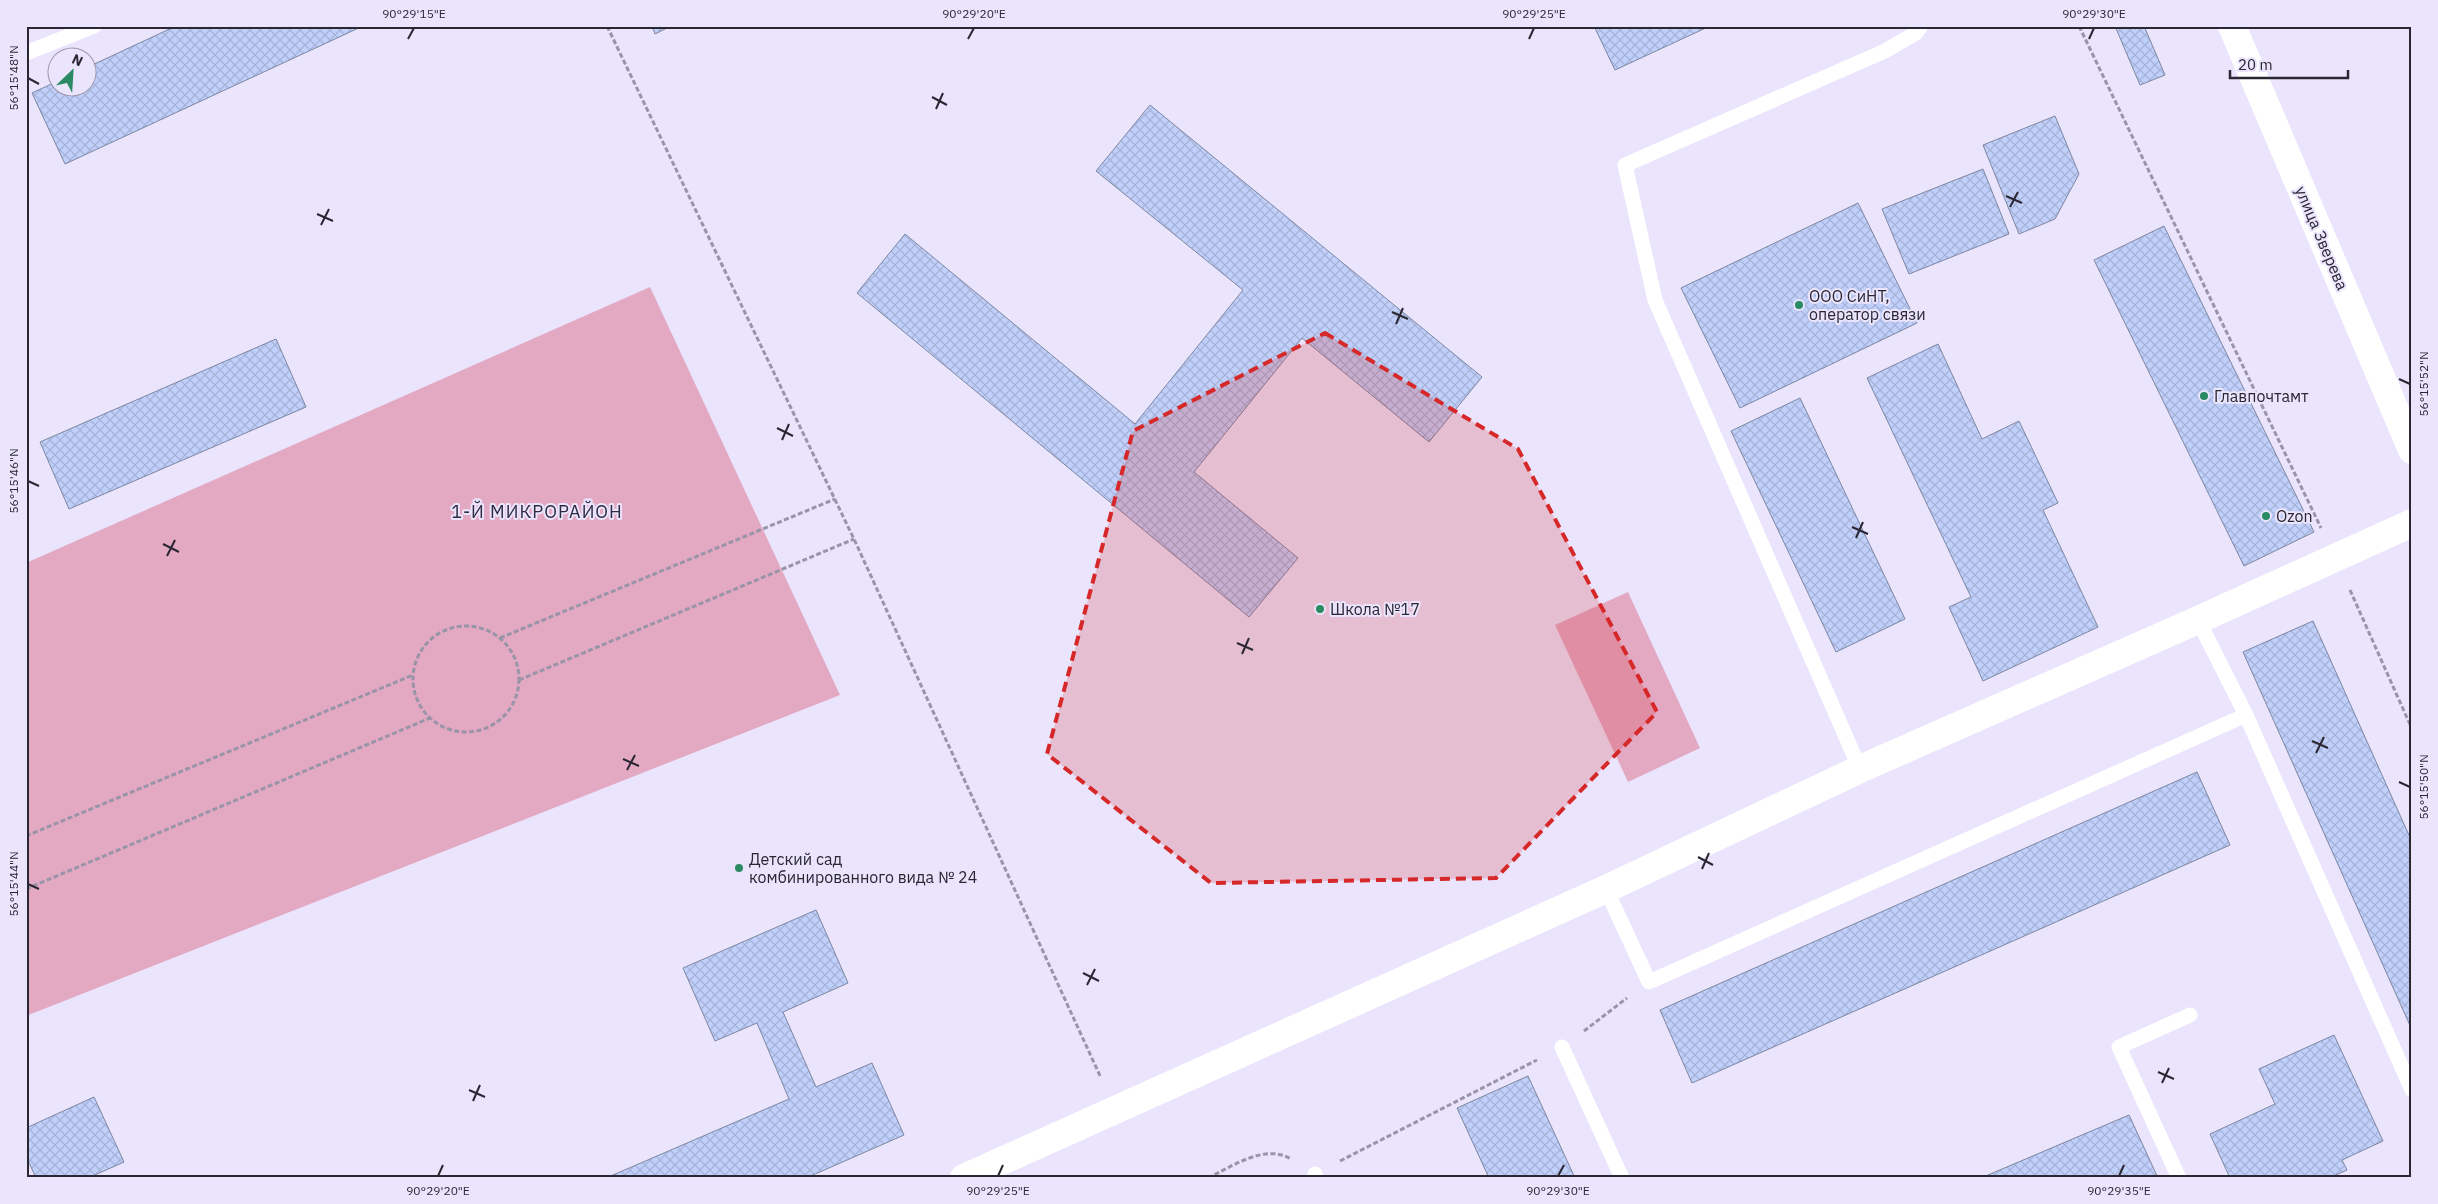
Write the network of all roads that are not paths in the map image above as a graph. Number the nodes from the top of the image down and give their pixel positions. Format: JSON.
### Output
{"nodes":[{"id":1,"x":94,"y":26,"type":"edge"},
{"id":2,"x":1921,"y":26,"type":"edge"},
{"id":3,"x":2232,"y":26,"type":"edge"},
{"id":4,"x":26,"y":53,"type":"edge"},
{"id":5,"x":2412,"y":450,"type":"edge"},
{"id":6,"x":2412,"y":523,"type":"edge"},
{"id":7,"x":2198,"y":620,"type":"junction"},
{"id":8,"x":2246,"y":714,"type":"junction"},
{"id":9,"x":1860,"y":769,"type":"junction"},
{"id":10,"x":1606,"y":889,"type":"junction"},
{"id":11,"x":2190,"y":1015,"type":"dead end"},
{"id":12,"x":1562,"y":1047,"type":"road end"},
{"id":13,"x":2412,"y":1090,"type":"edge"},
{"id":14,"x":964,"y":1178,"type":"edge"},
{"id":15,"x":1622,"y":1178,"type":"edge"},
{"id":16,"x":2179,"y":1178,"type":"edge"}],
"edges":[{"from":1,"to":4,"type":"lane"},
{"from":2,"to":9,"type":"lane"},
{"from":3,"to":5,"type":"street","name":"улица Зверева"},
{"from":6,"to":7,"type":"street"},
{"from":7,"to":8,"type":"lane"},
{"from":7,"to":9,"type":"street"},
{"from":8,"to":10,"type":"lane"},
{"from":8,"to":13,"type":"lane"},
{"from":9,"to":10,"type":"street"},
{"from":10,"to":14,"type":"street"},
{"from":11,"to":16,"type":"lane"},
{"from":12,"to":15,"type":"lane"}]}
